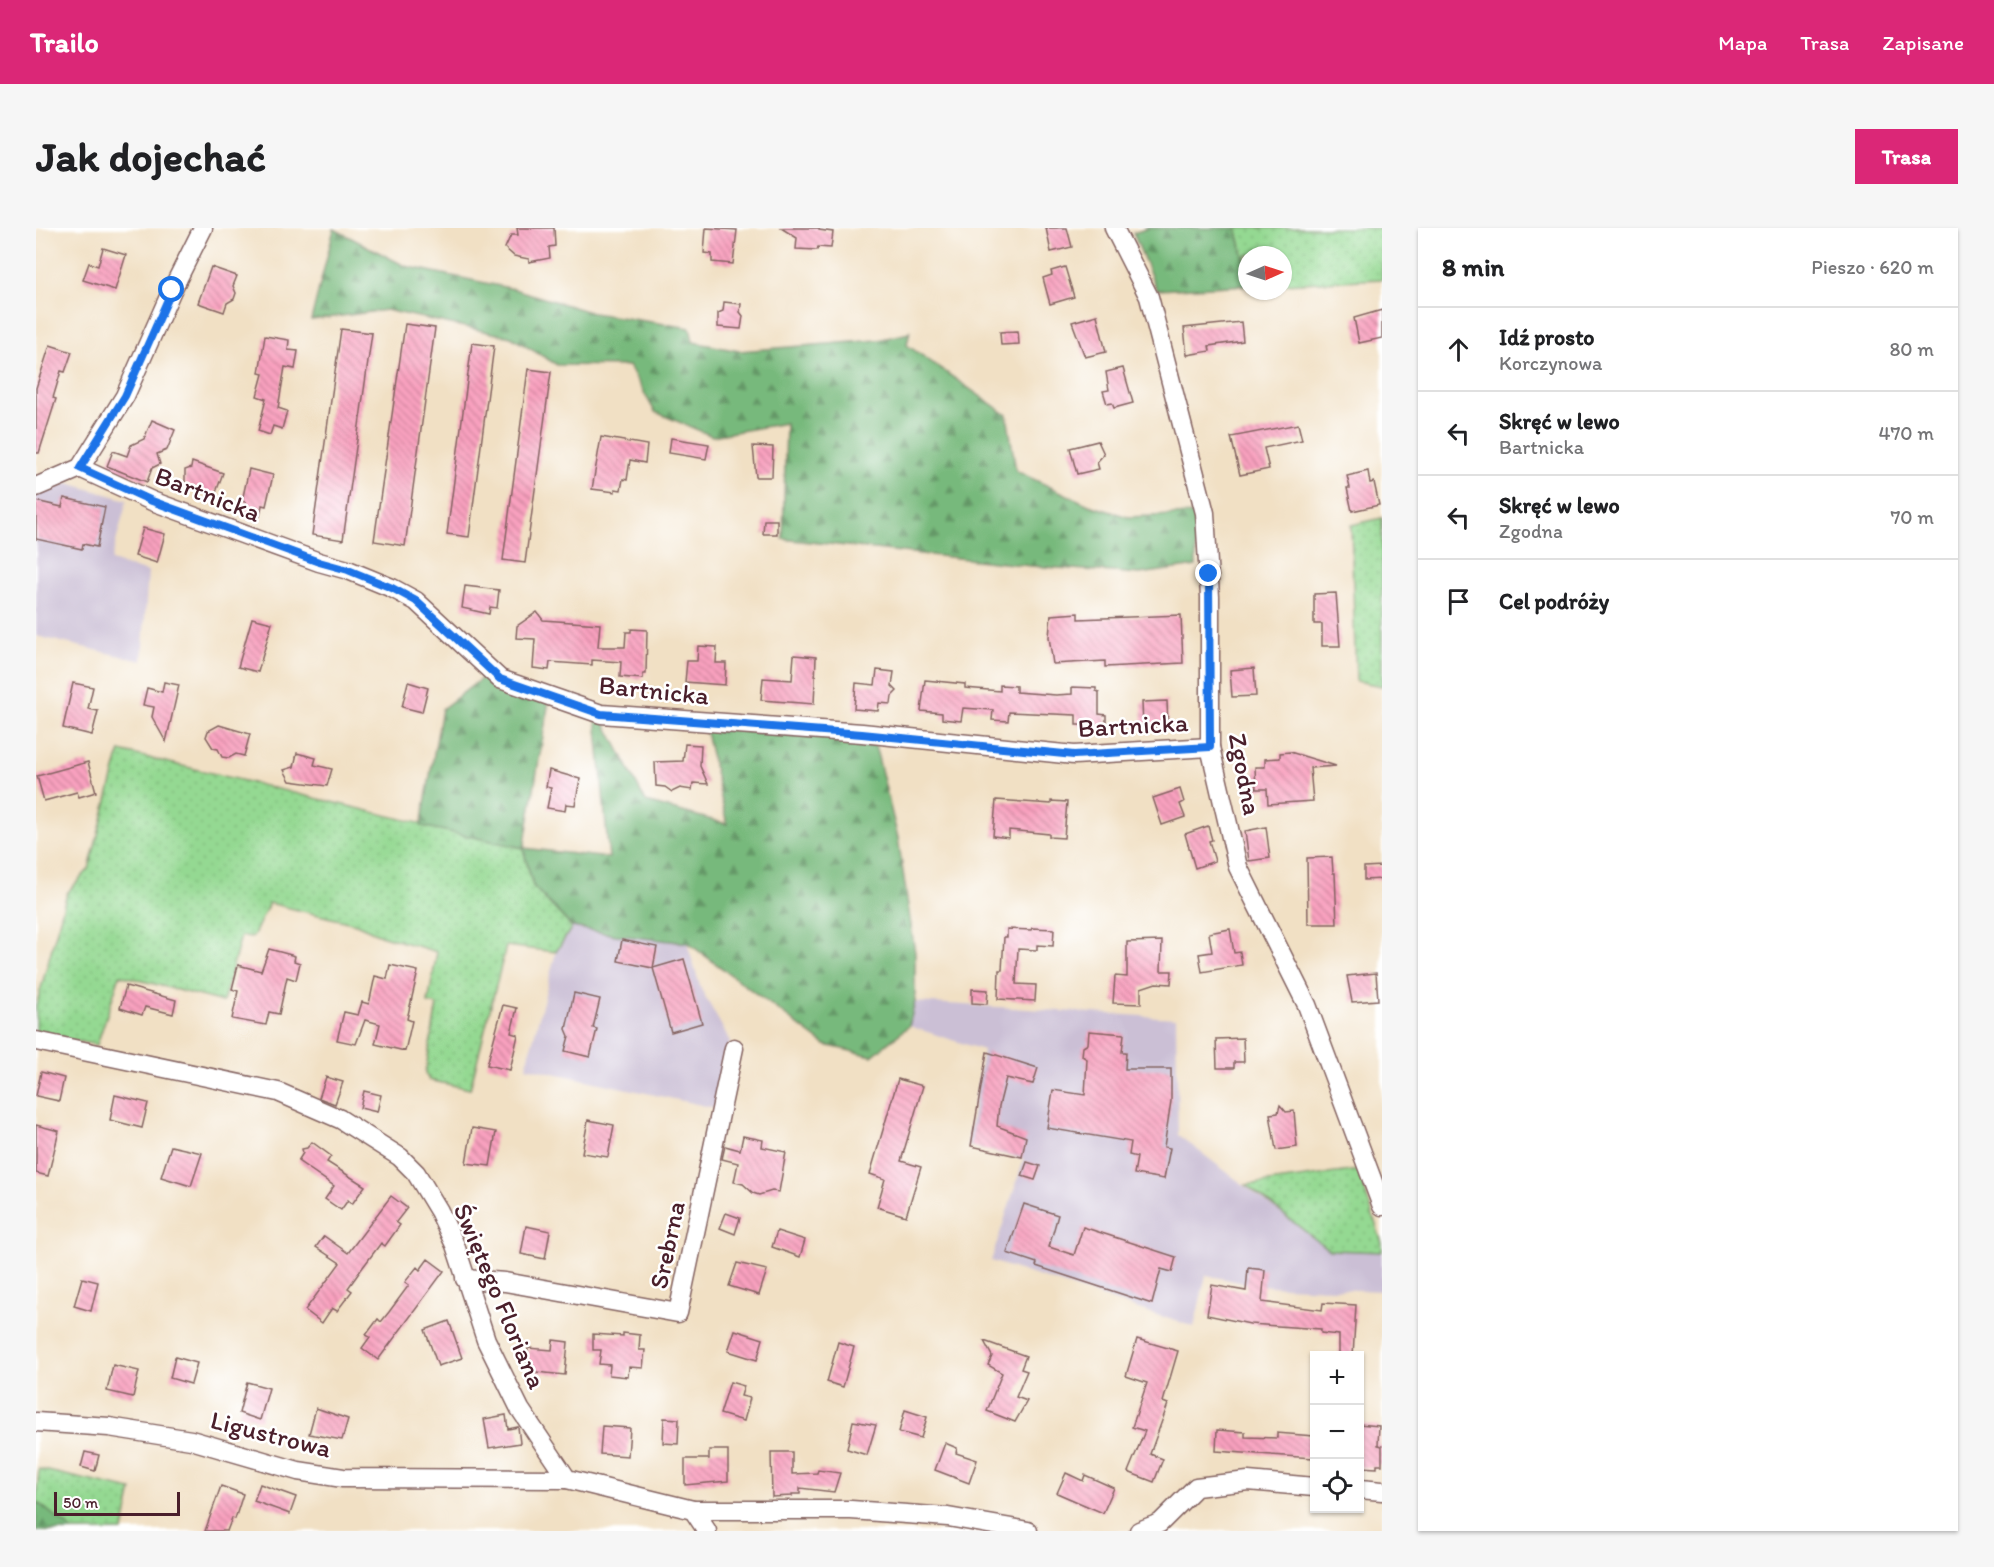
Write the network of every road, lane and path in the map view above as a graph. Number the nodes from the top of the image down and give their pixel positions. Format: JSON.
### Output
{"nodes":[{"id":1,"x":203,"y":228,"type":"edge"},
{"id":2,"x":1114,"y":228,"type":"edge"},
{"id":3,"x":80,"y":468,"type":"junction"},
{"id":4,"x":36,"y":487,"type":"edge"},
{"id":5,"x":1210,"y":747,"type":"junction"},
{"id":6,"x":36,"y":1041,"type":"edge"},
{"id":7,"x":734,"y":1048,"type":"dead end"},
{"id":8,"x":1382,"y":1206,"type":"edge"},
{"id":9,"x":465,"y":1279,"type":"junction"},
{"id":10,"x":36,"y":1422,"type":"edge"},
{"id":11,"x":567,"y":1479,"type":"junction"},
{"id":12,"x":1310,"y":1486,"type":"edge"},
{"id":13,"x":1364,"y":1489,"type":"edge"},
{"id":14,"x":1382,"y":1491,"type":"edge"},
{"id":15,"x":693,"y":1510,"type":"junction"},
{"id":16,"x":707,"y":1531,"type":"edge"},
{"id":17,"x":1028,"y":1531,"type":"edge"},
{"id":18,"x":1139,"y":1531,"type":"edge"}],
"edges":[{"from":1,"to":3,"type":"street"},
{"from":2,"to":5,"type":"street","name":"Zgodna"},
{"from":3,"to":4,"type":"street"},
{"from":3,"to":5,"type":"street","name":"Bartnicka"},
{"from":5,"to":8,"type":"street","name":"Zgodna"},
{"from":6,"to":9,"type":"street","name":"Świętego Floriana"},
{"from":7,"to":9,"type":"street","name":"Srebrna"},
{"from":9,"to":11,"type":"street","name":"Świętego Floriana"},
{"from":10,"to":11,"type":"street","name":"Ligustrowa"},
{"from":11,"to":15,"type":"street"},
{"from":12,"to":18,"type":"street"},
{"from":13,"to":14,"type":"street"},
{"from":15,"to":16,"type":"street"},
{"from":15,"to":17,"type":"street"}]}
